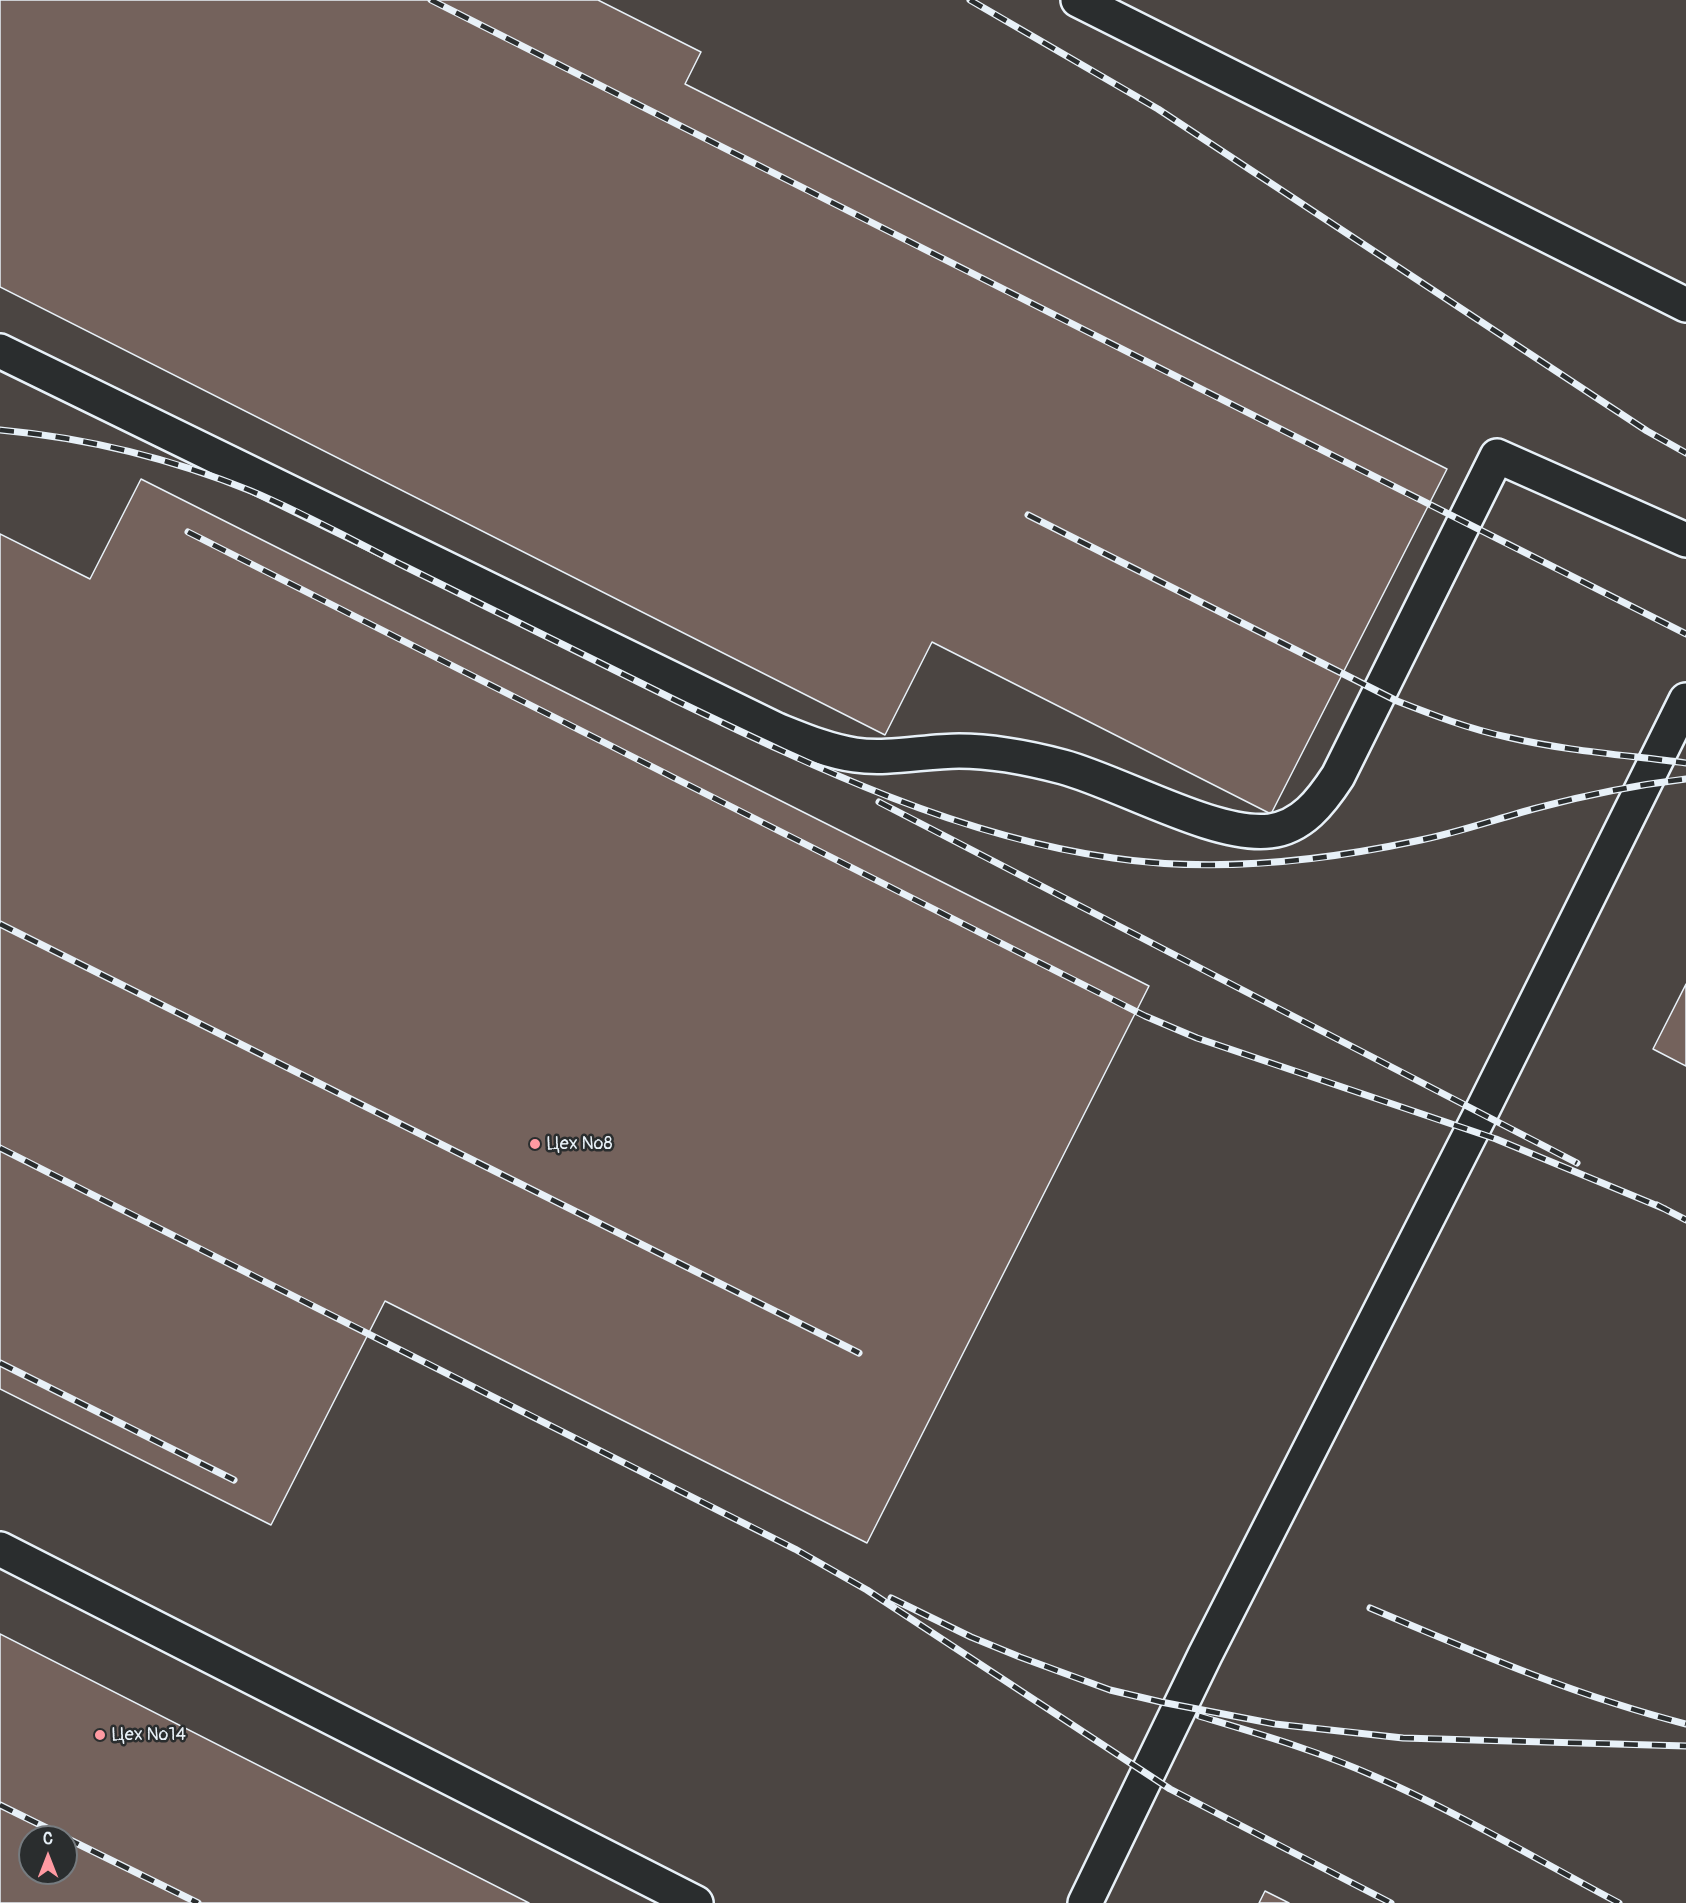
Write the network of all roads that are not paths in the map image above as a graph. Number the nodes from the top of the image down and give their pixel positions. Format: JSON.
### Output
{"nodes":[{"id":1,"x":1078,"y":0,"type":"edge"},
{"id":2,"x":1686,"y":305,"type":"edge"},
{"id":3,"x":0,"y":351,"type":"edge"},
{"id":4,"x":1686,"y":540,"type":"edge"},
{"id":5,"x":1686,"y":700,"type":"edge"},
{"id":6,"x":0,"y":1549,"type":"edge"},
{"id":7,"x":696,"y":1903,"type":"edge"},
{"id":8,"x":1085,"y":1903,"type":"edge"}],
"edges":[{"from":1,"to":2,"type":"street"},
{"from":3,"to":4,"type":"street"},
{"from":5,"to":8,"type":"street"},
{"from":6,"to":7,"type":"street"}]}
